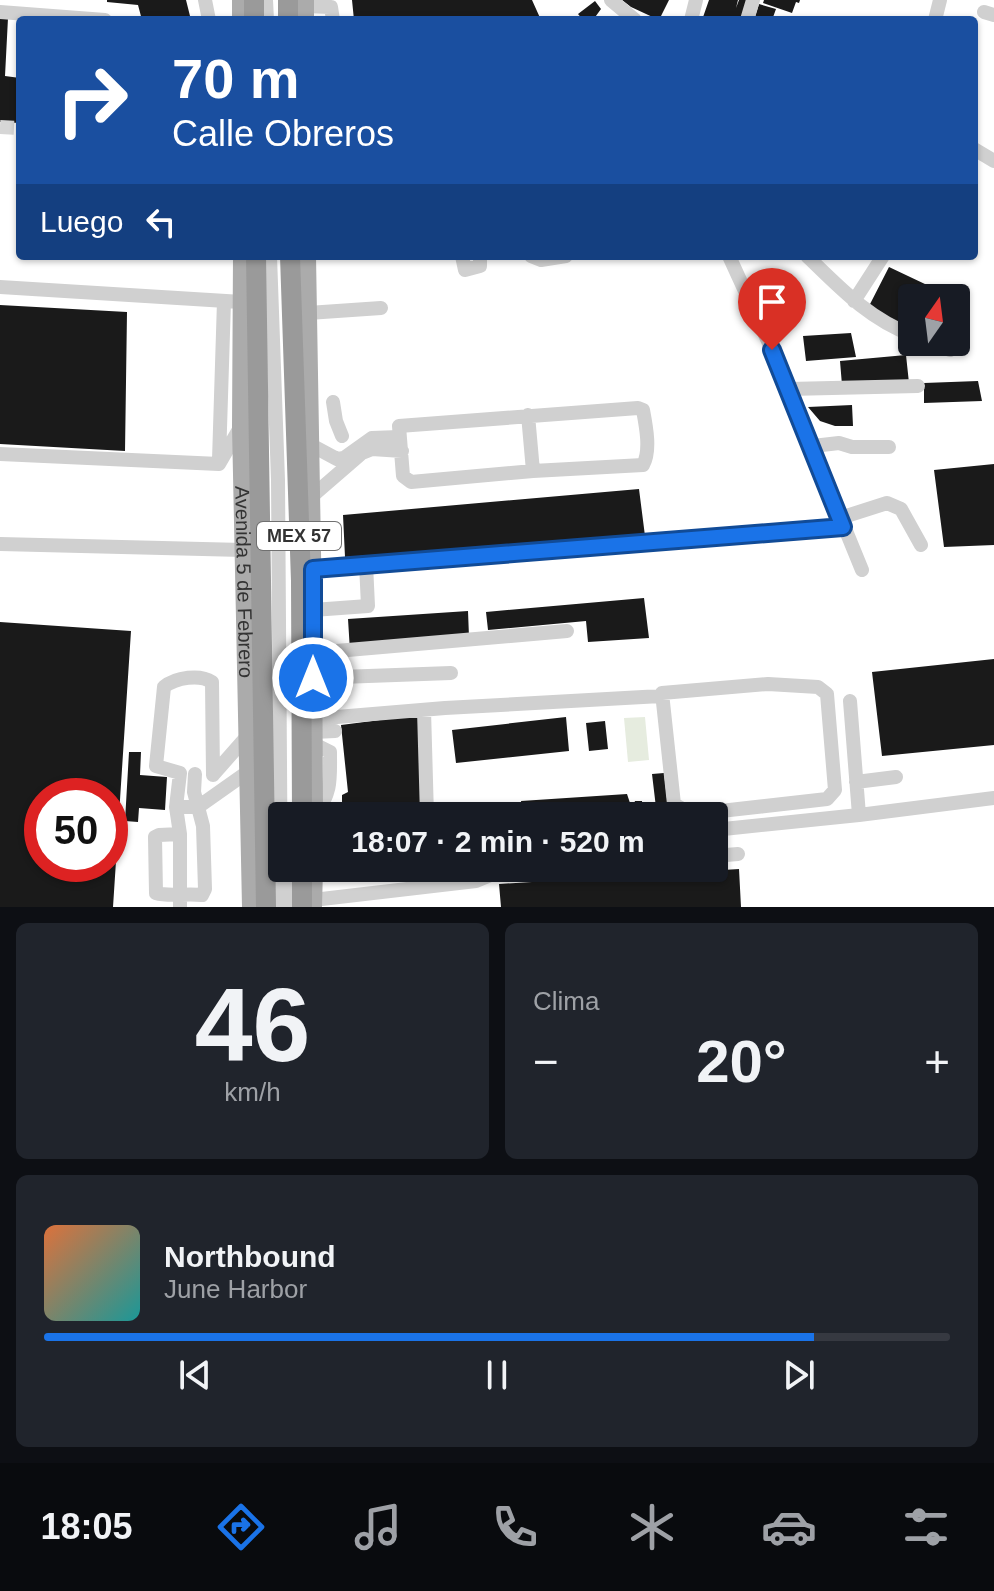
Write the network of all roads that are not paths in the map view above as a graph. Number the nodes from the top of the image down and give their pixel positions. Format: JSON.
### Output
{"nodes":[{"id":1,"x":611,"y":0,"type":"edge"},
{"id":2,"x":300,"y":6,"type":"edge"},
{"id":3,"x":0,"y":12,"type":"edge"},
{"id":4,"x":52,"y":16,"type":"edge"},
{"id":5,"x":332,"y":16,"type":"edge"},
{"id":6,"x":628,"y":16,"type":"edge"},
{"id":7,"x":241,"y":260,"type":"edge"},
{"id":8,"x":256,"y":260,"type":"edge"},
{"id":9,"x":270,"y":260,"type":"edge"},
{"id":10,"x":278,"y":260,"type":"edge"},
{"id":11,"x":290,"y":260,"type":"edge"},
{"id":12,"x":307,"y":260,"type":"edge"},
{"id":13,"x":463,"y":260,"type":"edge"},
{"id":14,"x":480,"y":260,"type":"edge"},
{"id":15,"x":731,"y":260,"type":"edge"},
{"id":16,"x":811,"y":260,"type":"edge"},
{"id":17,"x":880,"y":260,"type":"edge"},
{"id":18,"x":0,"y":287,"type":"edge"},
{"id":19,"x":233,"y":301,"type":"junction"},
{"id":20,"x":854,"y":301,"type":"junction"},
{"id":21,"x":381,"y":308,"type":"dead end"},
{"id":22,"x":308,"y":313,"type":"junction"},
{"id":23,"x":898,"y":330,"type":"edge"},
{"id":24,"x":918,"y":386,"type":"dead end"},
{"id":25,"x":789,"y":389,"type":"junction"},
{"id":26,"x":333,"y":402,"type":"dead end"},
{"id":27,"x":528,"y":415,"type":"junction"},
{"id":28,"x":336,"y":421,"type":"junction"},
{"id":29,"x":309,"y":425,"type":"junction"},
{"id":30,"x":241,"y":426,"type":"junction"},
{"id":31,"x":342,"y":436,"type":"dead end"},
{"id":32,"x":309,"y":444,"type":"junction"},
{"id":33,"x":401,"y":444,"type":"junction"},
{"id":34,"x":813,"y":446,"type":"junction"},
{"id":35,"x":889,"y":447,"type":"dead end"},
{"id":36,"x":0,"y":454,"type":"edge"},
{"id":37,"x":219,"y":464,"type":"junction"},
{"id":38,"x":533,"y":471,"type":"junction"},
{"id":39,"x":310,"y":498,"type":"junction"},
{"id":40,"x":842,"y":523,"type":"junction"},
{"id":41,"x":0,"y":544,"type":"edge"},
{"id":42,"x":921,"y":545,"type":"dead end"},
{"id":43,"x":243,"y":550,"type":"junction"},
{"id":44,"x":366,"y":564,"type":"junction"},
{"id":45,"x":313,"y":569,"type":"junction"},
{"id":46,"x":862,"y":570,"type":"dead end"},
{"id":47,"x":313,"y":610,"type":"junction"},
{"id":48,"x":567,"y":631,"type":"dead end"},
{"id":49,"x":313,"y":653,"type":"junction"},
{"id":50,"x":451,"y":673,"type":"dead end"},
{"id":51,"x":313,"y":678,"type":"junction"},
{"id":52,"x":662,"y":693,"type":"junction"},
{"id":53,"x":850,"y":701,"type":"dead end"},
{"id":54,"x":424,"y":710,"type":"junction"},
{"id":55,"x":249,"y":734,"type":"junction"},
{"id":56,"x":322,"y":735,"type":"junction"},
{"id":57,"x":249,"y":771,"type":"junction"},
{"id":58,"x":187,"y":773,"type":"junction"},
{"id":59,"x":213,"y":775,"type":"junction"},
{"id":60,"x":896,"y":777,"type":"dead end"},
{"id":61,"x":856,"y":782,"type":"junction"},
{"id":62,"x":994,"y":798,"type":"edge"},
{"id":63,"x":290,"y":802,"type":"edge"},
{"id":64,"x":302,"y":802,"type":"edge"},
{"id":65,"x":315,"y":802,"type":"edge"},
{"id":66,"x":427,"y":802,"type":"edge"},
{"id":67,"x":176,"y":807,"type":"junction"},
{"id":68,"x":198,"y":807,"type":"junction"},
{"id":69,"x":859,"y":815,"type":"junction"},
{"id":70,"x":728,"y":829,"type":"edge"},
{"id":71,"x":180,"y":834,"type":"junction"},
{"id":72,"x":738,"y":854,"type":"dead end"},
{"id":73,"x":728,"y":855,"type":"edge"},
{"id":74,"x":291,"y":882,"type":"edge"},
{"id":75,"x":305,"y":882,"type":"edge"},
{"id":76,"x":312,"y":882,"type":"edge"},
{"id":77,"x":469,"y":882,"type":"edge"},
{"id":78,"x":181,"y":900,"type":"edge"},
{"id":79,"x":310,"y":905,"type":"edge"},
{"id":80,"x":253,"y":906,"type":"edge"},
{"id":81,"x":281,"y":907,"type":"edge"},
{"id":82,"x":291,"y":907,"type":"edge"}],
"edges":[{"from":1,"to":6,"type":"street"},
{"from":2,"to":5,"type":"street"},
{"from":3,"to":4,"type":"street"},
{"from":7,"to":19,"type":"main road","name":"Avenida 5 de Febrero"},
{"from":8,"to":80,"type":"highway","name":"Avenida 5 de Febrero","number":"MEX 57"},
{"from":9,"to":81,"type":"street"},
{"from":10,"to":63,"type":"street"},
{"from":11,"to":64,"type":"highway","number":"MEX 57"},
{"from":12,"to":22,"type":"main road"},
{"from":13,"to":14,"type":"street"},
{"from":15,"to":25,"type":"street"},
{"from":16,"to":20,"type":"street"},
{"from":17,"to":20,"type":"street"},
{"from":18,"to":19,"type":"street"},
{"from":19,"to":30,"type":"main road","name":"Avenida 5 de Febrero"},
{"from":19,"to":37,"type":"street"},
{"from":20,"to":23,"type":"street"},
{"from":21,"to":22,"type":"street"},
{"from":22,"to":29,"type":"main road"},
{"from":24,"to":25,"type":"street"},
{"from":25,"to":34,"type":"street"},
{"from":26,"to":28,"type":"street"},
{"from":27,"to":33,"type":"street"},
{"from":27,"to":38,"type":"street"},
{"from":27,"to":38,"type":"street"},
{"from":28,"to":29,"type":"street"},
{"from":28,"to":31,"type":"street"},
{"from":29,"to":32,"type":"main road"},
{"from":30,"to":37,"type":"street"},
{"from":30,"to":43,"type":"main road","name":"Avenida 5 de Febrero"},
{"from":32,"to":33,"type":"street"},
{"from":32,"to":39,"type":"main road"},
{"from":33,"to":38,"type":"street"},
{"from":33,"to":39,"type":"street"},
{"from":34,"to":35,"type":"street"},
{"from":34,"to":40,"type":"street"},
{"from":36,"to":37,"type":"street"},
{"from":39,"to":45,"type":"main road"},
{"from":40,"to":42,"type":"street"},
{"from":40,"to":44,"type":"street"},
{"from":40,"to":46,"type":"street"},
{"from":41,"to":43,"type":"street"},
{"from":43,"to":55,"type":"main road","name":"Avenida 5 de Febrero"},
{"from":44,"to":45,"type":"street"},
{"from":44,"to":47,"type":"street"},
{"from":45,"to":47,"type":"main road"},
{"from":47,"to":49,"type":"main road"},
{"from":48,"to":49,"type":"street"},
{"from":49,"to":51,"type":"main road"},
{"from":50,"to":51,"type":"street"},
{"from":51,"to":56,"type":"main road"},
{"from":52,"to":52,"type":"street"},
{"from":52,"to":54,"type":"street"},
{"from":53,"to":61,"type":"street"},
{"from":54,"to":56,"type":"street"},
{"from":54,"to":66,"type":"street"},
{"from":55,"to":57,"type":"main road","name":"Avenida 5 de Febrero"},
{"from":55,"to":59,"type":"street"},
{"from":56,"to":65,"type":"main road"},
{"from":57,"to":68,"type":"street"},
{"from":57,"to":80,"type":"main road","name":"Avenida 5 de Febrero"},
{"from":58,"to":59,"type":"street"},
{"from":58,"to":59,"type":"street"},
{"from":58,"to":67,"type":"street"},
{"from":58,"to":68,"type":"street"},
{"from":60,"to":61,"type":"street"},
{"from":61,"to":69,"type":"street"},
{"from":62,"to":69,"type":"street"},
{"from":67,"to":68,"type":"street"},
{"from":67,"to":71,"type":"street"},
{"from":68,"to":78,"type":"street"},
{"from":69,"to":70,"type":"street"},
{"from":71,"to":78,"type":"street"},
{"from":71,"to":78,"type":"street"},
{"from":72,"to":73,"type":"street"},
{"from":74,"to":82,"type":"street"},
{"from":75,"to":79,"type":"highway"},
{"from":76,"to":79,"type":"main road"},
{"from":77,"to":79,"type":"street"}]}
